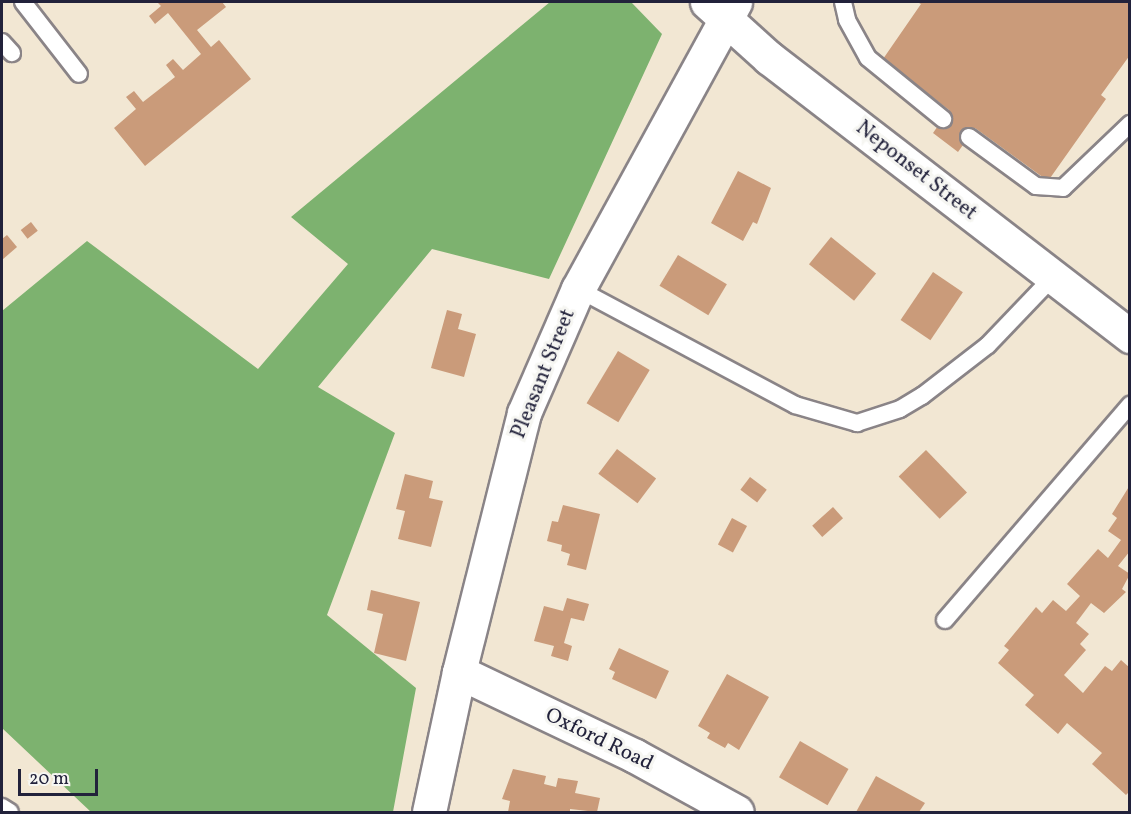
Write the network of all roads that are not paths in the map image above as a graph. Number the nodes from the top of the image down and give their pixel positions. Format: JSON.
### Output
{"nodes":[{"id":1,"x":23,"y":2,"type":"edge"},
{"id":2,"x":843,"y":2,"type":"edge"},
{"id":3,"x":722,"y":8,"type":"edge"},
{"id":4,"x":80,"y":74,"type":"dead end"},
{"id":5,"x":944,"y":119,"type":"dead end"},
{"id":6,"x":1130,"y":124,"type":"edge"},
{"id":7,"x":969,"y":137,"type":"dead end"},
{"id":8,"x":1053,"y":277,"type":"junction"},
{"id":9,"x":578,"y":289,"type":"junction"},
{"id":10,"x":1130,"y":336,"type":"edge"},
{"id":11,"x":1130,"y":405,"type":"edge"},
{"id":12,"x":945,"y":620,"type":"dead end"},
{"id":13,"x":459,"y":672,"type":"junction"},
{"id":14,"x":2,"y":807,"type":"edge"},
{"id":15,"x":10,"y":813,"type":"edge"},
{"id":16,"x":429,"y":813,"type":"edge"},
{"id":17,"x":737,"y":813,"type":"edge"}],
"edges":[{"from":1,"to":4,"type":"lane"},
{"from":2,"to":5,"type":"lane"},
{"from":3,"to":8,"type":"street","name":"Neponset Street"},
{"from":3,"to":9,"type":"street","name":"Pleasant Street"},
{"from":6,"to":7,"type":"lane"},
{"from":8,"to":9,"type":"lane"},
{"from":8,"to":10,"type":"street","name":"Neponset Street"},
{"from":9,"to":13,"type":"street","name":"Pleasant Street"},
{"from":11,"to":12,"type":"lane"},
{"from":13,"to":16,"type":"street","name":"Pleasant Street"},
{"from":13,"to":17,"type":"street","name":"Oxford Road"},
{"from":14,"to":15,"type":"lane"}]}
